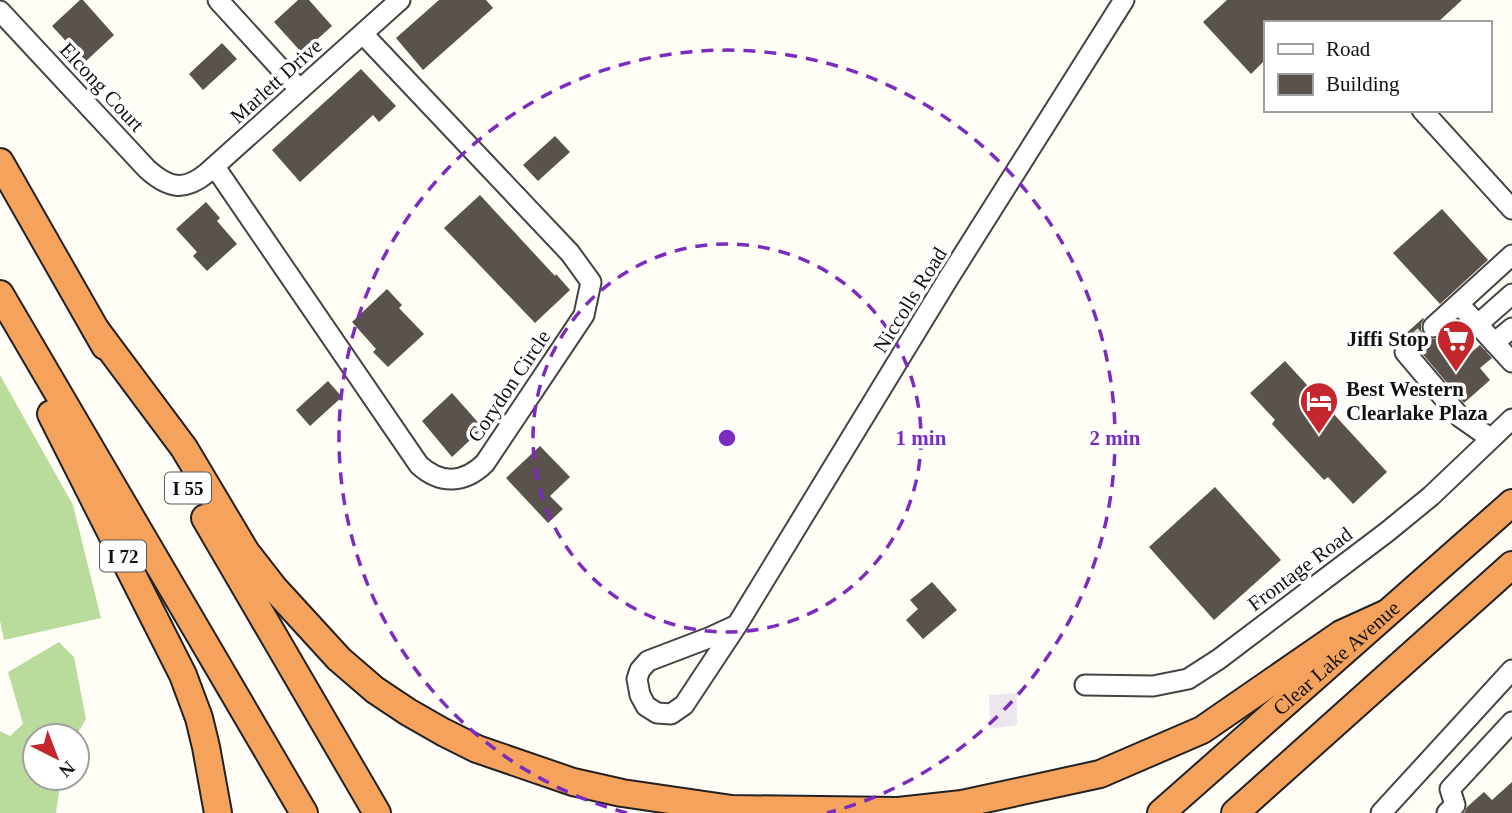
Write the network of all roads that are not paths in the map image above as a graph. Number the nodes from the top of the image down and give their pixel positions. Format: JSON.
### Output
{"nodes":[{"id":1,"x":218,"y":0,"type":"edge"},
{"id":2,"x":400,"y":0,"type":"edge"},
{"id":3,"x":1124,"y":0,"type":"edge"},
{"id":4,"x":0,"y":11,"type":"edge"},
{"id":5,"x":363,"y":34,"type":"junction"},
{"id":6,"x":300,"y":90,"type":"junction"},
{"id":7,"x":1424,"y":112,"type":"edge"},
{"id":8,"x":0,"y":162,"type":"edge"},
{"id":9,"x":215,"y":167,"type":"junction"},
{"id":10,"x":177,"y":186,"type":"joint"},
{"id":11,"x":1512,"y":209,"type":"edge"},
{"id":12,"x":1512,"y":255,"type":"edge"},
{"id":13,"x":1512,"y":294,"type":"edge"},
{"id":14,"x":0,"y":295,"type":"edge"},
{"id":15,"x":1459,"y":304,"type":"junction"},
{"id":16,"x":0,"y":308,"type":"edge"},
{"id":17,"x":1477,"y":325,"type":"junction"},
{"id":18,"x":1433,"y":327,"type":"tunnel mouth"},
{"id":19,"x":1512,"y":328,"type":"edge"},
{"id":20,"x":96,"y":330,"type":"junction"},
{"id":21,"x":1494,"y":343,"type":"junction"},
{"id":22,"x":1410,"y":348,"type":"dead end"},
{"id":23,"x":1512,"y":362,"type":"edge"},
{"id":24,"x":1512,"y":419,"type":"edge"},
{"id":25,"x":1490,"y":438,"type":"junction"},
{"id":26,"x":1512,"y":503,"type":"edge"},
{"id":27,"x":1512,"y":565,"type":"edge"},
{"id":28,"x":1385,"y":614,"type":"junction"},
{"id":29,"x":737,"y":625,"type":"junction"},
{"id":30,"x":1512,"y":670,"type":"edge"},
{"id":31,"x":1085,"y":685,"type":"dead end"},
{"id":32,"x":1512,"y":722,"type":"edge"},
{"id":33,"x":1242,"y":807,"type":"edge"},
{"id":34,"x":218,"y":813,"type":"edge"},
{"id":35,"x":304,"y":813,"type":"edge"},
{"id":36,"x":377,"y":813,"type":"edge"},
{"id":37,"x":1161,"y":813,"type":"edge"},
{"id":38,"x":1381,"y":813,"type":"edge"},
{"id":39,"x":1447,"y":813,"type":"edge"}],
"edges":[{"from":1,"to":6,"type":"street"},
{"from":2,"to":5,"type":"street","name":"Marlett Drive"},
{"from":3,"to":29,"type":"street","name":"Niccolls Road"},
{"from":4,"to":10,"type":"street","name":"Elcong Court"},
{"from":5,"to":6,"type":"street","name":"Marlett Drive"},
{"from":5,"to":9,"type":"street","name":"Corydon Circle"},
{"from":6,"to":9,"type":"street","name":"Marlett Drive"},
{"from":7,"to":11,"type":"street"},
{"from":8,"to":20,"type":"highway","number":"I 55"},
{"from":9,"to":10,"type":"street","name":"Marlett Drive"},
{"from":12,"to":15,"type":"street"},
{"from":13,"to":17,"type":"street"},
{"from":14,"to":35,"type":"highway"},
{"from":15,"to":17,"type":"street"},
{"from":15,"to":18,"type":"street"},
{"from":16,"to":34,"type":"highway","number":"I 72"},
{"from":17,"to":21,"type":"street"},
{"from":19,"to":21,"type":"street"},
{"from":20,"to":28,"type":"highway"},
{"from":20,"to":36,"type":"highway","number":"I 55"},
{"from":21,"to":23,"type":"street"},
{"from":22,"to":25,"type":"street"},
{"from":24,"to":25,"type":"street","name":"Frontage Road"},
{"from":25,"to":31,"type":"street","name":"Frontage Road"},
{"from":26,"to":28,"type":"highway","name":"Clear Lake Avenue"},
{"from":27,"to":33,"type":"highway"},
{"from":28,"to":37,"type":"highway","name":"Clear Lake Avenue"},
{"from":29,"to":29,"type":"street","name":"Niccolls Road"},
{"from":30,"to":38,"type":"street"},
{"from":32,"to":39,"type":"street"}]}
